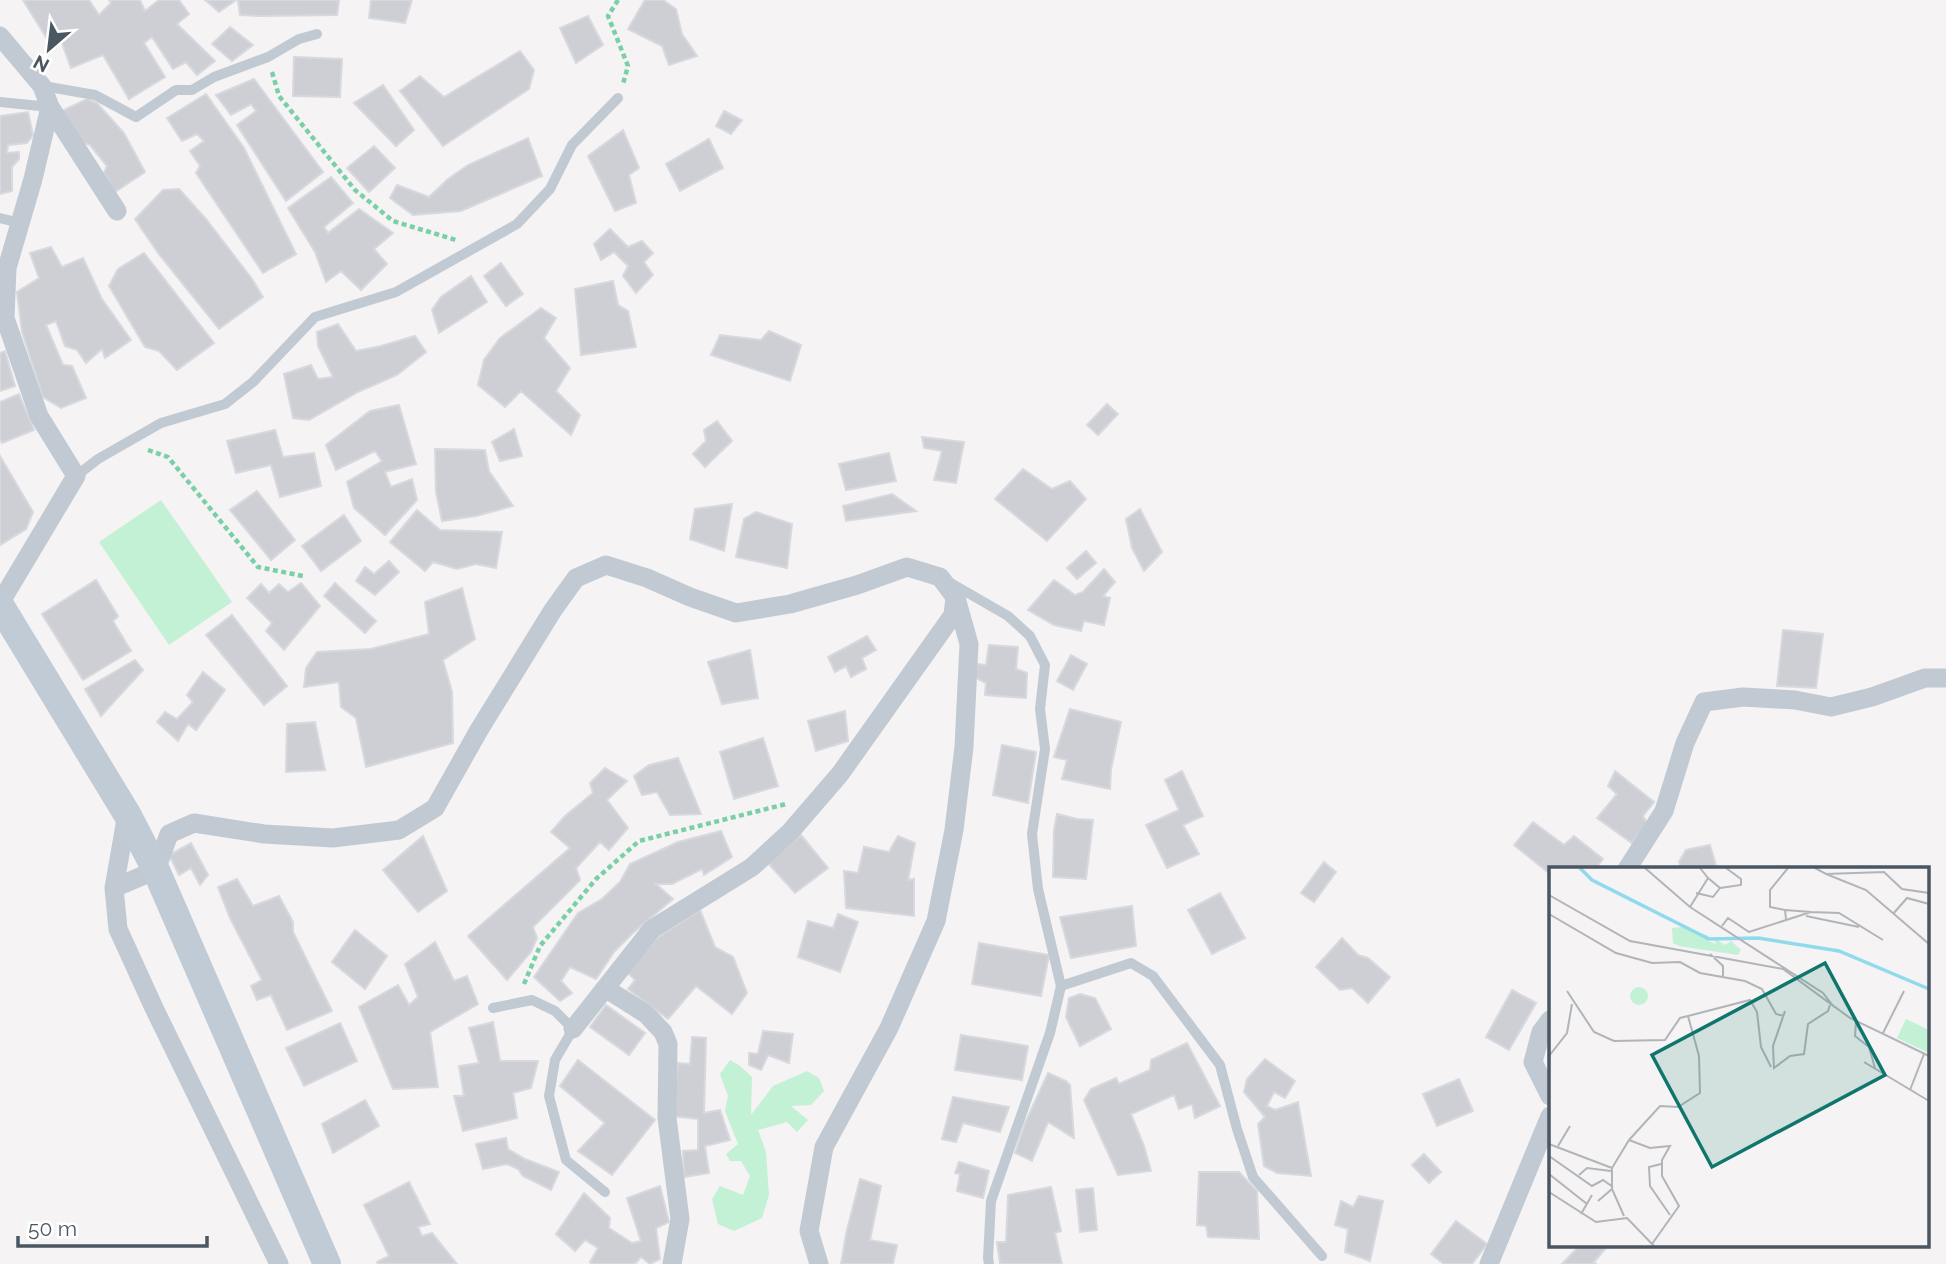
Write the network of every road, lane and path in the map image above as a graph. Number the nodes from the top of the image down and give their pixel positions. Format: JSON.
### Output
{"nodes":[{"id":1,"x":618,"y":0,"type":"edge"},
{"id":2,"x":317,"y":34,"type":"dead end"},
{"id":3,"x":0,"y":36,"type":"edge"},
{"id":4,"x":268,"y":57,"type":"junction"},
{"id":5,"x":42,"y":86,"type":"junction"},
{"id":6,"x":618,"y":98,"type":"joint"},
{"id":7,"x":0,"y":102,"type":"edge"},
{"id":8,"x":50,"y":107,"type":"junction"},
{"id":9,"x":117,"y":211,"type":"dead end"},
{"id":10,"x":0,"y":218,"type":"edge"},
{"id":11,"x":20,"y":223,"type":"junction"},
{"id":12,"x":477,"y":246,"type":"junction"},
{"id":13,"x":127,"y":442,"type":"junction"},
{"id":14,"x":76,"y":476,"type":"junction"},
{"id":15,"x":303,"y":576,"type":"dead end"},
{"id":16,"x":940,"y":577,"type":"junction"},
{"id":17,"x":956,"y":597,"type":"junction"},
{"id":18,"x":0,"y":604,"type":"edge"},
{"id":19,"x":1946,"y":678,"type":"edge"},
{"id":20,"x":821,"y":795,"type":"junction"},
{"id":21,"x":127,"y":814,"type":"junction"},
{"id":22,"x":1628,"y":867,"type":"edge"},
{"id":23,"x":156,"y":870,"type":"junction"},
{"id":24,"x":114,"y":888,"type":"junction"},
{"id":25,"x":1061,"y":986,"type":"junction"},
{"id":26,"x":605,"y":988,"type":"junction"},
{"id":27,"x":517,"y":1003,"type":"junction"},
{"id":28,"x":493,"y":1008,"type":"dead end"},
{"id":29,"x":1549,"y":1021,"type":"edge"},
{"id":30,"x":573,"y":1029,"type":"junction"},
{"id":31,"x":1549,"y":1094,"type":"edge"},
{"id":32,"x":1549,"y":1118,"type":"edge"},
{"id":33,"x":606,"y":1192,"type":"dead end"},
{"id":34,"x":1322,"y":1256,"type":"dead end"},
{"id":35,"x":279,"y":1264,"type":"edge"},
{"id":36,"x":327,"y":1264,"type":"edge"},
{"id":37,"x":672,"y":1264,"type":"edge"},
{"id":38,"x":819,"y":1264,"type":"edge"},
{"id":39,"x":989,"y":1264,"type":"edge"},
{"id":40,"x":1489,"y":1264,"type":"edge"}],
"edges":[{"from":1,"to":6,"type":"path"},
{"from":2,"to":4,"type":"lane"},
{"from":3,"to":5,"type":"street"},
{"from":4,"to":5,"type":"lane"},
{"from":4,"to":12,"type":"path"},
{"from":5,"to":8,"type":"street"},
{"from":6,"to":12,"type":"lane"},
{"from":7,"to":8,"type":"lane"},
{"from":8,"to":9,"type":"street"},
{"from":8,"to":11,"type":"street"},
{"from":10,"to":11,"type":"lane"},
{"from":11,"to":14,"type":"street"},
{"from":12,"to":13,"type":"lane"},
{"from":13,"to":14,"type":"lane"},
{"from":13,"to":15,"type":"path"},
{"from":14,"to":18,"type":"street"},
{"from":16,"to":17,"type":"street"},
{"from":16,"to":23,"type":"street"},
{"from":16,"to":25,"type":"lane"},
{"from":17,"to":20,"type":"street"},
{"from":17,"to":38,"type":"street"},
{"from":18,"to":21,"type":"street"},
{"from":19,"to":22,"type":"street"},
{"from":20,"to":26,"type":"street"},
{"from":20,"to":27,"type":"path"},
{"from":21,"to":23,"type":"street"},
{"from":21,"to":24,"type":"street"},
{"from":23,"to":24,"type":"street"},
{"from":23,"to":36,"type":"street"},
{"from":24,"to":35,"type":"street"},
{"from":25,"to":34,"type":"lane"},
{"from":25,"to":39,"type":"lane"},
{"from":26,"to":30,"type":"street"},
{"from":26,"to":37,"type":"street"},
{"from":27,"to":28,"type":"lane"},
{"from":27,"to":30,"type":"lane"},
{"from":29,"to":31,"type":"street"},
{"from":30,"to":33,"type":"lane"},
{"from":32,"to":40,"type":"street"}]}
